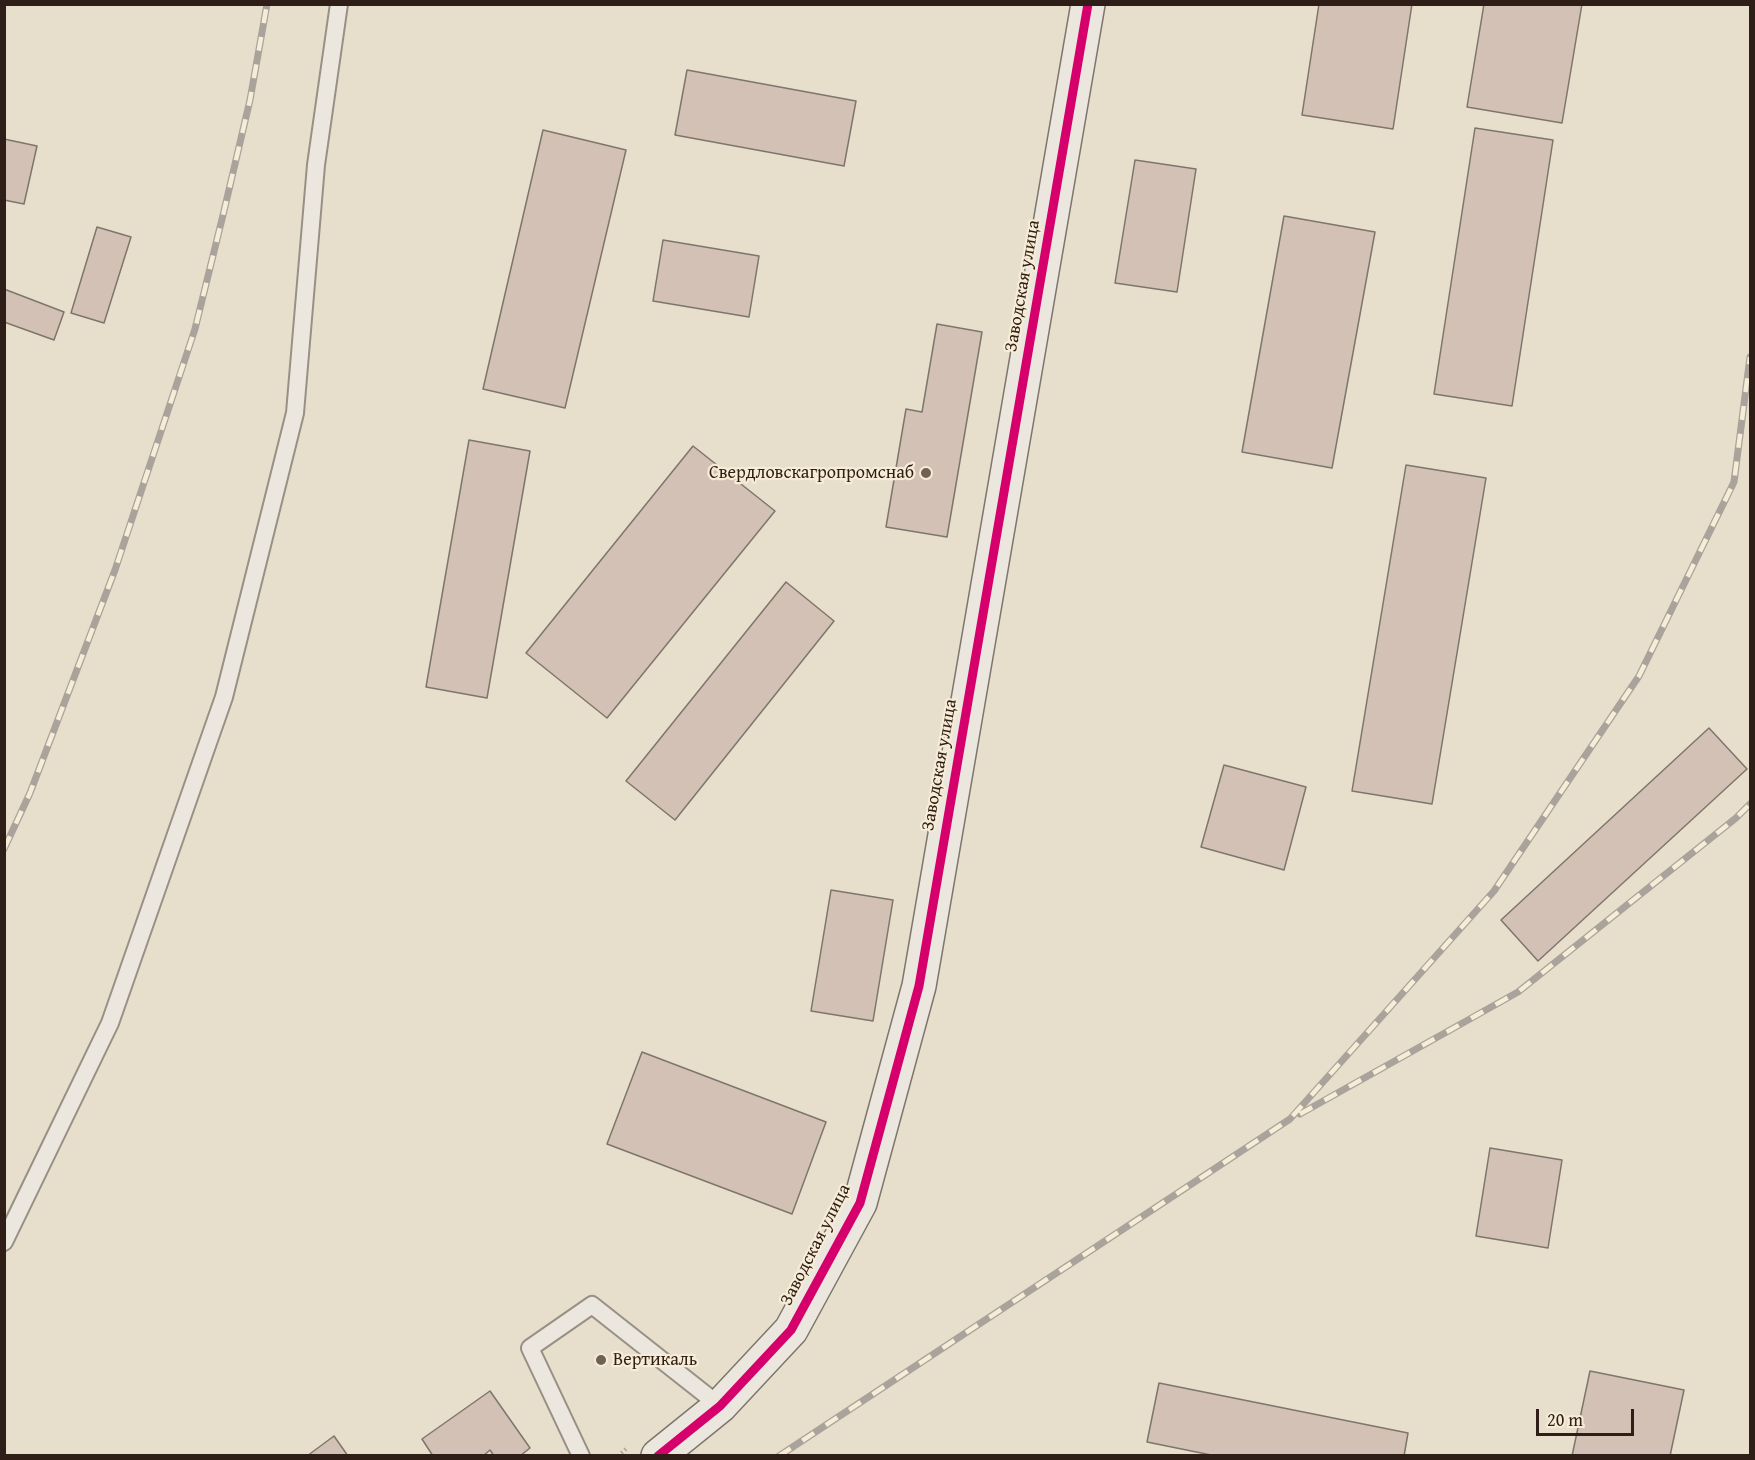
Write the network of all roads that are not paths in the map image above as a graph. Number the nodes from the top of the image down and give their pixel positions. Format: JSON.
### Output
{"nodes":[{"id":1,"x":339,"y":4,"type":"edge"},
{"id":2,"x":1088,"y":4,"type":"edge"},
{"id":3,"x":4,"y":1242,"type":"edge"},
{"id":4,"x":720,"y":1406,"type":"junction"},
{"id":5,"x":643,"y":1452,"type":"edge"},
{"id":6,"x":581,"y":1455,"type":"edge"}],
"edges":[{"from":1,"to":3,"type":"lane"},
{"from":2,"to":4,"type":"street","name":"Заводская улица"},
{"from":4,"to":5,"type":"street","name":"Заводская улица"},
{"from":4,"to":6,"type":"lane"}]}
